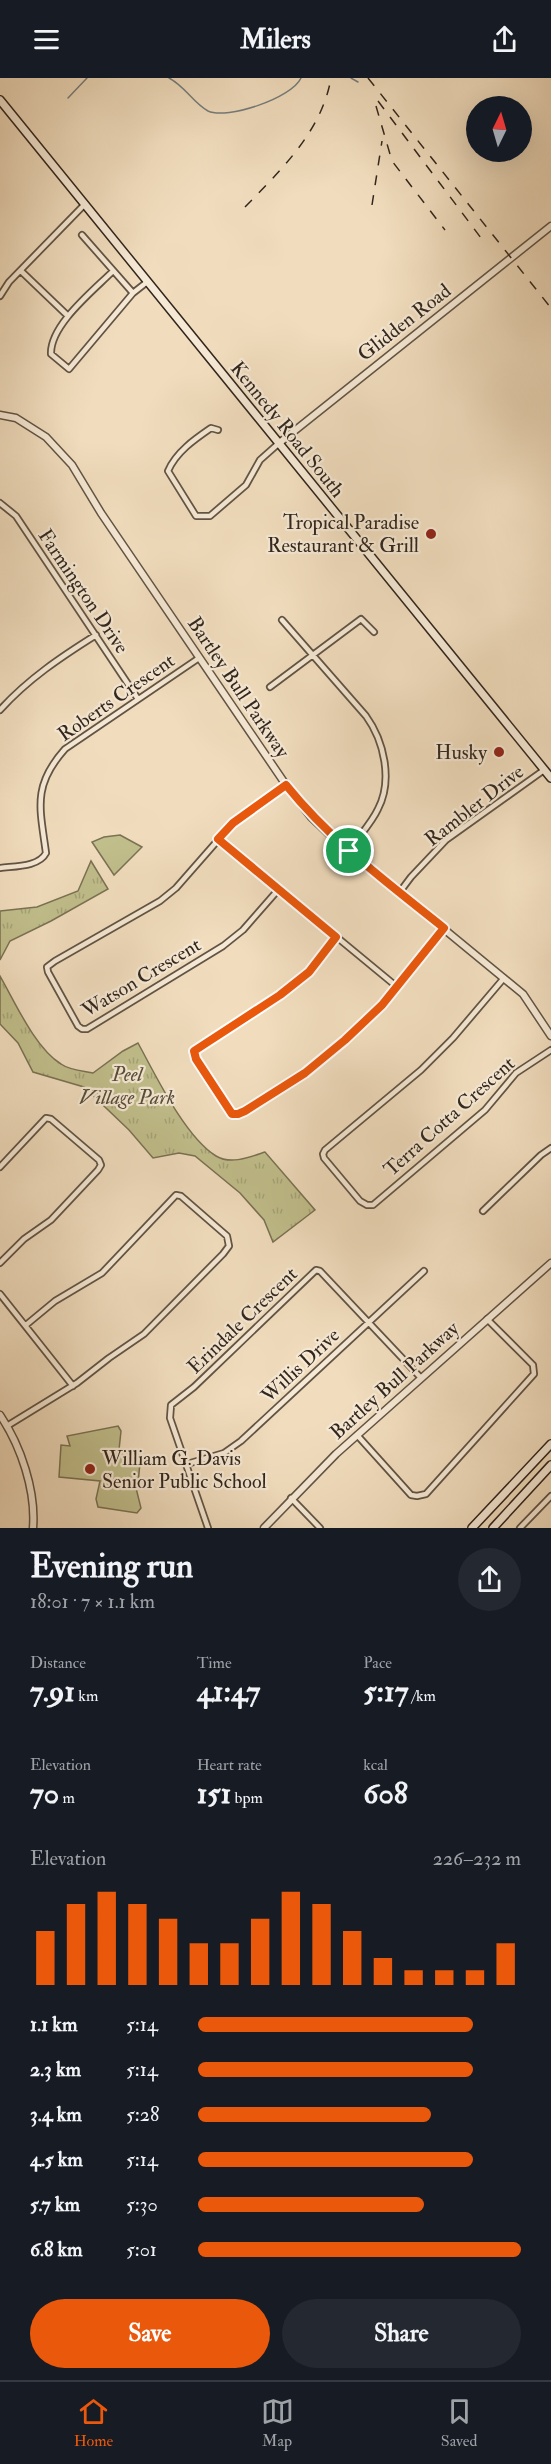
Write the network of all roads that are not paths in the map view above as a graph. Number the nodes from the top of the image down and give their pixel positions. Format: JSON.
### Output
{"nodes":[{"id":1,"x":0,"y":99,"type":"edge"},
{"id":2,"x":85,"y":204,"type":"junction"},
{"id":3,"x":551,"y":226,"type":"edge"},
{"id":4,"x":82,"y":235,"type":"dead end"},
{"id":5,"x":21,"y":271,"type":"junction"},
{"id":6,"x":113,"y":271,"type":"junction"},
{"id":7,"x":147,"y":282,"type":"junction"},
{"id":8,"x":134,"y":293,"type":"junction"},
{"id":9,"x":0,"y":296,"type":"edge"},
{"id":10,"x":68,"y":316,"type":"junction"},
{"id":11,"x":0,"y":415,"type":"edge"},
{"id":12,"x":218,"y":430,"type":"dead end"},
{"id":13,"x":278,"y":444,"type":"junction"},
{"id":14,"x":0,"y":503,"type":"edge"},
{"id":15,"x":282,"y":620,"type":"dead end"},
{"id":16,"x":374,"y":632,"type":"dead end"},
{"id":17,"x":96,"y":635,"type":"junction"},
{"id":18,"x":312,"y":655,"type":"junction"},
{"id":19,"x":199,"y":658,"type":"junction"},
{"id":20,"x":270,"y":687,"type":"dead end"},
{"id":21,"x":138,"y":699,"type":"junction"},
{"id":22,"x":0,"y":710,"type":"edge"},
{"id":23,"x":544,"y":770,"type":"junction"},
{"id":24,"x":551,"y":778,"type":"edge"},
{"id":25,"x":286,"y":785,"type":"junction"},
{"id":26,"x":218,"y":839,"type":"junction"},
{"id":27,"x":349,"y":851,"type":"junction"},
{"id":28,"x":0,"y":868,"type":"edge"},
{"id":29,"x":278,"y":890,"type":"junction"},
{"id":30,"x":399,"y":892,"type":"junction"},
{"id":31,"x":444,"y":928,"type":"junction"},
{"id":32,"x":336,"y":937,"type":"junction"},
{"id":33,"x":504,"y":978,"type":"junction"},
{"id":34,"x":396,"y":987,"type":"junction"},
{"id":35,"x":551,"y":1036,"type":"edge"},
{"id":36,"x":551,"y":1050,"type":"edge"},
{"id":37,"x":551,"y":1148,"type":"edge"},
{"id":38,"x":0,"y":1167,"type":"edge"},
{"id":39,"x":483,"y":1211,"type":"dead end"},
{"id":40,"x":0,"y":1263,"type":"edge"},
{"id":41,"x":550,"y":1266,"type":"edge"},
{"id":42,"x":424,"y":1271,"type":"dead end"},
{"id":43,"x":0,"y":1294,"type":"edge"},
{"id":44,"x":487,"y":1319,"type":"junction"},
{"id":45,"x":368,"y":1321,"type":"junction"},
{"id":46,"x":26,"y":1325,"type":"junction"},
{"id":47,"x":421,"y":1378,"type":"junction"},
{"id":48,"x":73,"y":1386,"type":"junction"},
{"id":49,"x":0,"y":1415,"type":"edge"},
{"id":50,"x":7,"y":1426,"type":"junction"},
{"id":51,"x":357,"y":1435,"type":"junction"},
{"id":52,"x":551,"y":1444,"type":"edge"},
{"id":53,"x":187,"y":1464,"type":"junction"},
{"id":54,"x":551,"y":1465,"type":"edge"},
{"id":55,"x":551,"y":1496,"type":"edge"},
{"id":56,"x":291,"y":1498,"type":"junction"},
{"id":57,"x":33,"y":1528,"type":"edge"},
{"id":58,"x":208,"y":1528,"type":"edge"},
{"id":59,"x":264,"y":1528,"type":"edge"},
{"id":60,"x":320,"y":1528,"type":"edge"},
{"id":61,"x":472,"y":1528,"type":"edge"},
{"id":62,"x":493,"y":1528,"type":"edge"},
{"id":63,"x":520,"y":1528,"type":"edge"}],
"edges":[{"from":1,"to":2,"type":"main road","name":"Kennedy Road South"},
{"from":2,"to":5,"type":"street"},
{"from":2,"to":7,"type":"main road","name":"Kennedy Road South"},
{"from":3,"to":13,"type":"street","name":"Glidden Road"},
{"from":4,"to":6,"type":"street"},
{"from":5,"to":9,"type":"street"},
{"from":5,"to":10,"type":"street"},
{"from":6,"to":8,"type":"street"},
{"from":6,"to":10,"type":"street"},
{"from":7,"to":8,"type":"street"},
{"from":7,"to":13,"type":"main road","name":"Kennedy Road South"},
{"from":8,"to":10,"type":"street"},
{"from":11,"to":19,"type":"street","name":"Bartley Bull Parkway"},
{"from":12,"to":13,"type":"street"},
{"from":13,"to":23,"type":"main road","name":"Kennedy Road South"},
{"from":14,"to":17,"type":"street","name":"Farmington Drive"},
{"from":15,"to":18,"type":"street"},
{"from":16,"to":18,"type":"street"},
{"from":17,"to":21,"type":"street","name":"Farmington Drive"},
{"from":17,"to":22,"type":"street"},
{"from":18,"to":20,"type":"street"},
{"from":18,"to":27,"type":"street"},
{"from":19,"to":21,"type":"street","name":"Roberts Crescent"},
{"from":19,"to":25,"type":"street","name":"Bartley Bull Parkway"},
{"from":21,"to":28,"type":"street","name":"Roberts Crescent"},
{"from":23,"to":24,"type":"main road","name":"Kennedy Road South"},
{"from":23,"to":30,"type":"street","name":"Rambler Drive"},
{"from":25,"to":26,"type":"street","name":"Watson Crescent"},
{"from":25,"to":27,"type":"street","name":"Bartley Bull Parkway"},
{"from":26,"to":29,"type":"street"},
{"from":26,"to":29,"type":"street","name":"Watson Crescent"},
{"from":27,"to":30,"type":"street","name":"Bartley Bull Parkway"},
{"from":29,"to":32,"type":"street"},
{"from":30,"to":31,"type":"street","name":"Bartley Bull Parkway"},
{"from":31,"to":33,"type":"street","name":"Bartley Bull Parkway"},
{"from":31,"to":34,"type":"street"},
{"from":32,"to":34,"type":"street"},
{"from":32,"to":34,"type":"street"},
{"from":33,"to":35,"type":"street","name":"Bartley Bull Parkway"},
{"from":33,"to":36,"type":"street","name":"Terra Cotta Crescent"},
{"from":37,"to":39,"type":"street"},
{"from":38,"to":40,"type":"street"},
{"from":41,"to":44,"type":"street","name":"Bartley Bull Parkway"},
{"from":42,"to":45,"type":"street","name":"Willis Drive"},
{"from":43,"to":46,"type":"street"},
{"from":44,"to":47,"type":"street","name":"Bartley Bull Parkway"},
{"from":44,"to":51,"type":"street"},
{"from":45,"to":47,"type":"street","name":"Erindale Crescent"},
{"from":45,"to":53,"type":"street","name":"Willis Drive"},
{"from":45,"to":53,"type":"street","name":"Erindale Crescent"},
{"from":46,"to":48,"type":"street"},
{"from":46,"to":48,"type":"street"},
{"from":47,"to":51,"type":"street","name":"Bartley Bull Parkway"},
{"from":48,"to":50,"type":"street"},
{"from":49,"to":50,"type":"street"},
{"from":50,"to":57,"type":"street"},
{"from":51,"to":56,"type":"street","name":"Bartley Bull Parkway"},
{"from":52,"to":61,"type":"main road"},
{"from":53,"to":58,"type":"street","name":"Erindale Crescent"},
{"from":54,"to":62,"type":"main road"},
{"from":55,"to":63,"type":"street"},
{"from":56,"to":59,"type":"street","name":"Bartley Bull Parkway"},
{"from":56,"to":60,"type":"street"}]}
